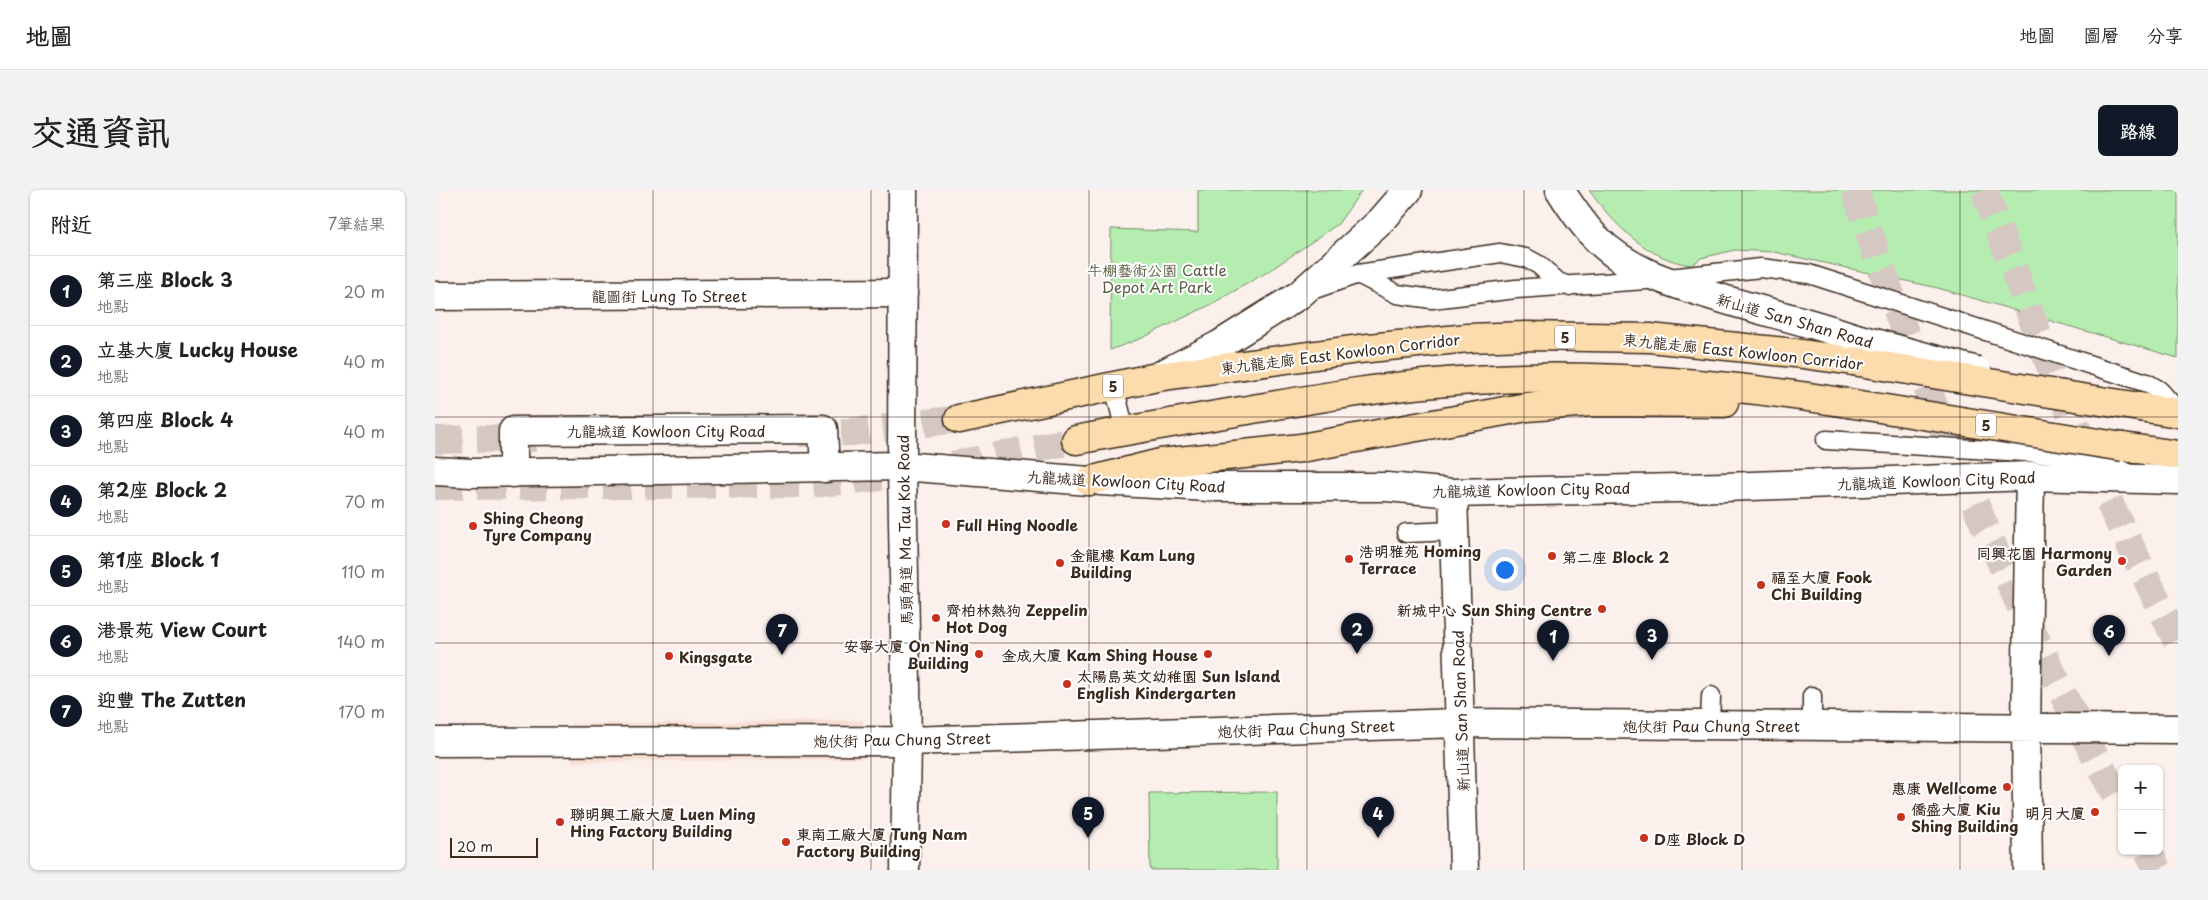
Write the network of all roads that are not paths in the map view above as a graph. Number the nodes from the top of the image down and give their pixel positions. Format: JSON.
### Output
{"nodes":[{"id":1,"x":903,"y":190,"type":"edge"},
{"id":2,"x":1408,"y":190,"type":"edge"},
{"id":3,"x":1560,"y":190,"type":"edge"},
{"id":4,"x":1359,"y":274,"type":"junction"},
{"id":5,"x":1660,"y":279,"type":"junction"},
{"id":6,"x":1569,"y":286,"type":"junction"},
{"id":7,"x":903,"y":294,"type":"junction"},
{"id":8,"x":1299,"y":295,"type":"junction"},
{"id":9,"x":435,"y":296,"type":"edge"},
{"id":10,"x":1855,"y":349,"type":"junction"},
{"id":11,"x":1157,"y":377,"type":"junction"},
{"id":12,"x":1114,"y":386,"type":"junction"},
{"id":13,"x":1848,"y":403,"type":"junction"},
{"id":14,"x":2178,"y":412,"type":"edge"},
{"id":15,"x":959,"y":419,"type":"tunnel mouth"},
{"id":16,"x":1125,"y":431,"type":"junction"},
{"id":17,"x":1076,"y":440,"type":"tunnel mouth"},
{"id":18,"x":1826,"y":440,"type":"dead end"},
{"id":19,"x":2178,"y":455,"type":"edge"},
{"id":20,"x":902,"y":466,"type":"junction"},
{"id":21,"x":825,"y":468,"type":"junction"},
{"id":22,"x":435,"y":471,"type":"edge"},
{"id":23,"x":513,"y":473,"type":"junction"},
{"id":24,"x":2030,"y":476,"type":"junction"},
{"id":25,"x":2140,"y":478,"type":"junction"},
{"id":26,"x":2178,"y":480,"type":"edge"},
{"id":27,"x":1089,"y":481,"type":"junction"},
{"id":28,"x":1453,"y":493,"type":"junction"},
{"id":29,"x":1453,"y":531,"type":"junction"},
{"id":30,"x":1406,"y":533,"type":"dead end"},
{"id":31,"x":1711,"y":696,"type":"dead end"},
{"id":32,"x":1812,"y":696,"type":"dead end"},
{"id":33,"x":1460,"y":723,"type":"junction"},
{"id":34,"x":1710,"y":725,"type":"junction"},
{"id":35,"x":1812,"y":726,"type":"junction"},
{"id":36,"x":2026,"y":728,"type":"junction"},
{"id":37,"x":2178,"y":729,"type":"edge"},
{"id":38,"x":907,"y":741,"type":"junction"},
{"id":39,"x":435,"y":742,"type":"edge"},
{"id":40,"x":905,"y":870,"type":"edge"},
{"id":41,"x":1464,"y":870,"type":"edge"},
{"id":42,"x":2027,"y":870,"type":"edge"}],
"edges":[{"from":1,"to":7,"type":"street","name":"馬頭角道 Ma Tau Kok Road"},
{"from":2,"to":8,"type":"street"},
{"from":3,"to":5,"type":"street","name":"新山道 San Shan Road"},
{"from":4,"to":6,"type":"lane"},
{"from":4,"to":6,"type":"lane"},
{"from":4,"to":8,"type":"lane"},
{"from":5,"to":6,"type":"lane"},
{"from":5,"to":10,"type":"street","name":"新山道 San Shan Road"},
{"from":5,"to":14,"type":"lane"},
{"from":7,"to":9,"type":"street","name":"龍圖街 Lung To Street"},
{"from":7,"to":20,"type":"street","name":"馬頭角道 Ma Tau Kok Road"},
{"from":8,"to":11,"type":"street"},
{"from":10,"to":11,"type":"highway","name":"東九龍走廊 East Kowloon Corridor","number":"5"},
{"from":10,"to":14,"type":"highway","name":"東九龍走廊 East Kowloon Corridor","number":"5","bridge":true},
{"from":11,"to":12,"type":"highway","name":"東九龍走廊 East Kowloon Corridor","number":"5"},
{"from":12,"to":15,"type":"highway","name":"東九龍走廊 East Kowloon Corridor","number":"5"},
{"from":12,"to":16,"type":"lane"},
{"from":13,"to":16,"type":"highway","number":"5"},
{"from":13,"to":19,"type":"highway","number":"5","bridge":true},
{"from":13,"to":27,"type":"highway"},
{"from":16,"to":17,"type":"highway","number":"5"},
{"from":18,"to":25,"type":"lane"},
{"from":20,"to":21,"type":"street","name":"九龍城道 Kowloon City Road"},
{"from":20,"to":27,"type":"street","name":"九龍城道 Kowloon City Road"},
{"from":20,"to":38,"type":"street","name":"馬頭角道 Ma Tau Kok Road"},
{"from":21,"to":23,"type":"street","name":"九龍城道 Kowloon City Road"},
{"from":21,"to":23,"type":"street","name":"九龍城道 Kowloon City Road"},
{"from":22,"to":23,"type":"street","name":"九龍城道 Kowloon City Road"},
{"from":24,"to":25,"type":"street","name":"九龍城道 Kowloon City Road"},
{"from":24,"to":28,"type":"street","name":"九龍城道 Kowloon City Road"},
{"from":24,"to":36,"type":"street"},
{"from":25,"to":26,"type":"street","name":"九龍城道 Kowloon City Road"},
{"from":27,"to":28,"type":"street","name":"九龍城道 Kowloon City Road"},
{"from":28,"to":29,"type":"street","name":"新山道 San Shan Road"},
{"from":29,"to":30,"type":"lane"},
{"from":29,"to":33,"type":"street","name":"新山道 San Shan Road"},
{"from":31,"to":34,"type":"lane"},
{"from":32,"to":35,"type":"lane"},
{"from":33,"to":34,"type":"street","name":"炮仗街 Pau Chung Street"},
{"from":33,"to":38,"type":"street","name":"炮仗街 Pau Chung Street"},
{"from":33,"to":41,"type":"street","name":"新山道 San Shan Road"},
{"from":34,"to":35,"type":"street","name":"炮仗街 Pau Chung Street"},
{"from":35,"to":36,"type":"street","name":"炮仗街 Pau Chung Street"},
{"from":36,"to":37,"type":"street","name":"炮仗街 Pau Chung Street"},
{"from":36,"to":42,"type":"street"},
{"from":38,"to":39,"type":"street","name":"炮仗街 Pau Chung Street"},
{"from":38,"to":40,"type":"street","name":"馬頭角道 Ma Tau Kok Road"}]}
